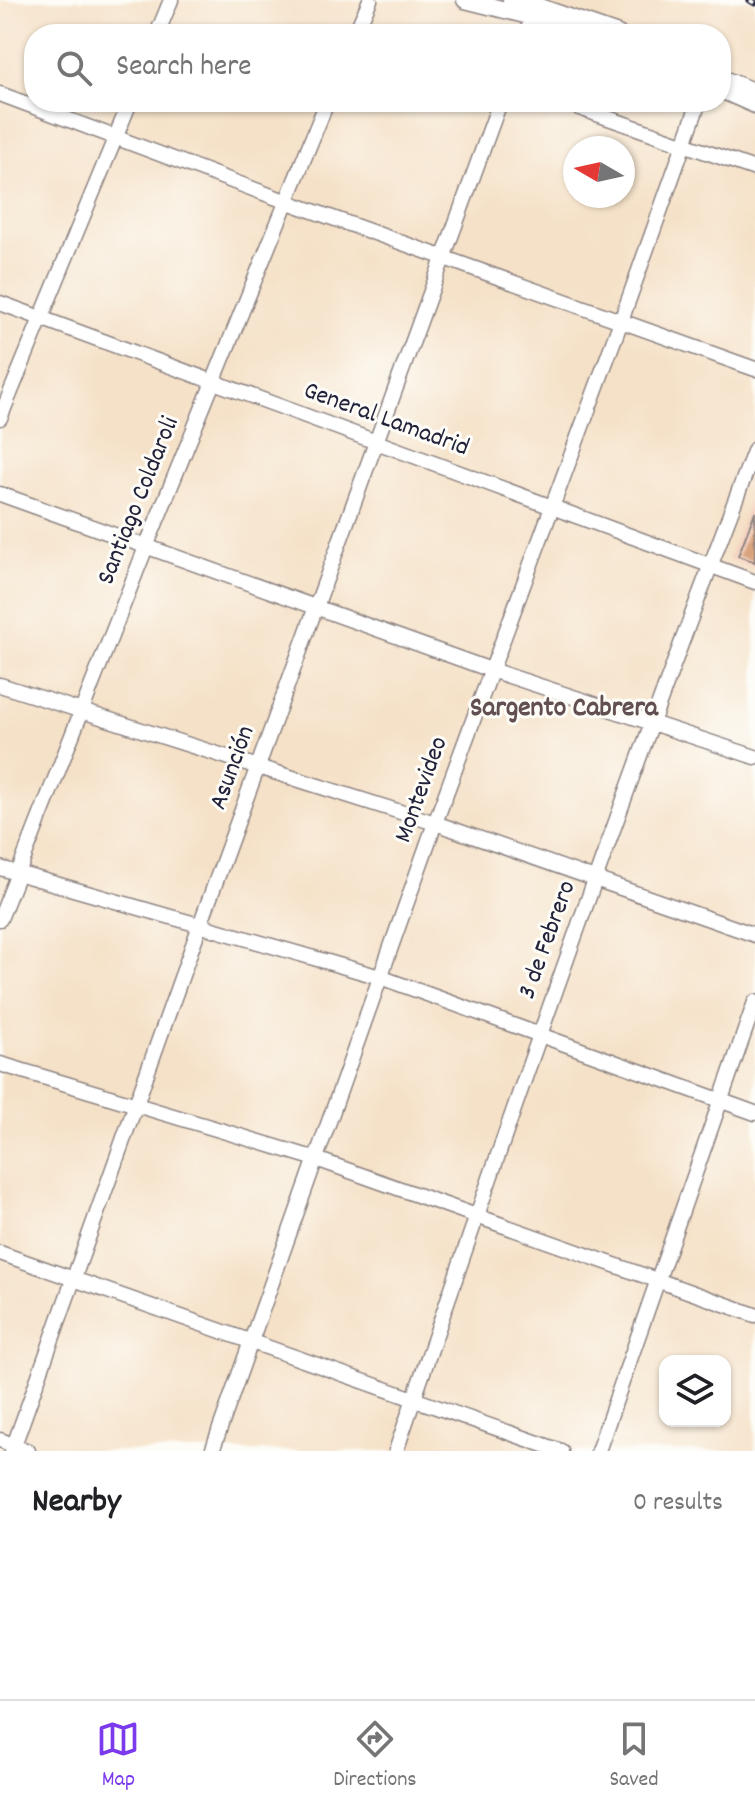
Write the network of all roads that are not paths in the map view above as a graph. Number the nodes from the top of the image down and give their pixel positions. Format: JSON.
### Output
{"nodes":[{"id":1,"x":171,"y":0,"type":"edge"},
{"id":2,"x":370,"y":0,"type":"edge"},
{"id":3,"x":465,"y":0,"type":"edge"},
{"id":4,"x":511,"y":0,"type":"edge"},
{"id":5,"x":535,"y":11,"type":"junction"},
{"id":6,"x":161,"y":24,"type":"edge"},
{"id":7,"x":359,"y":24,"type":"edge"},
{"id":8,"x":530,"y":24,"type":"edge"},
{"id":9,"x":561,"y":24,"type":"edge"},
{"id":10,"x":582,"y":24,"type":"edge"},
{"id":11,"x":731,"y":82,"type":"edge"},
{"id":12,"x":755,"y":92,"type":"edge"},
{"id":13,"x":0,"y":94,"type":"edge"},
{"id":14,"x":731,"y":94,"type":"edge"},
{"id":15,"x":24,"y":103,"type":"edge"},
{"id":16,"x":755,"y":105,"type":"edge"},
{"id":17,"x":49,"y":112,"type":"edge"},
{"id":18,"x":126,"y":112,"type":"edge"},
{"id":19,"x":323,"y":112,"type":"edge"},
{"id":20,"x":496,"y":112,"type":"edge"},
{"id":21,"x":592,"y":112,"type":"edge"},
{"id":22,"x":695,"y":112,"type":"edge"},
{"id":23,"x":116,"y":137,"type":"junction"},
{"id":24,"x":684,"y":143,"type":"junction"},
{"id":25,"x":755,"y":169,"type":"edge"},
{"id":26,"x":285,"y":201,"type":"junction"},
{"id":27,"x":444,"y":256,"type":"junction"},
{"id":28,"x":0,"y":303,"type":"edge"},
{"id":29,"x":41,"y":318,"type":"junction"},
{"id":30,"x":621,"y":321,"type":"junction"},
{"id":31,"x":755,"y":369,"type":"edge"},
{"id":32,"x":214,"y":381,"type":"junction"},
{"id":33,"x":0,"y":418,"type":"edge"},
{"id":34,"x":376,"y":442,"type":"junction"},
{"id":35,"x":755,"y":449,"type":"edge"},
{"id":36,"x":0,"y":494,"type":"edge"},
{"id":37,"x":552,"y":507,"type":"junction"},
{"id":38,"x":146,"y":547,"type":"junction"},
{"id":39,"x":710,"y":565,"type":"junction"},
{"id":40,"x":755,"y":582,"type":"edge"},
{"id":41,"x":316,"y":607,"type":"junction"},
{"id":42,"x":491,"y":670,"type":"junction"},
{"id":43,"x":0,"y":685,"type":"edge"},
{"id":44,"x":81,"y":712,"type":"junction"},
{"id":45,"x":652,"y":722,"type":"junction"},
{"id":46,"x":755,"y":757,"type":"edge"},
{"id":47,"x":260,"y":766,"type":"junction"},
{"id":48,"x":435,"y":823,"type":"junction"},
{"id":49,"x":0,"y":868,"type":"edge"},
{"id":50,"x":17,"y":873,"type":"junction"},
{"id":51,"x":596,"y":879,"type":"junction"},
{"id":52,"x":0,"y":919,"type":"edge"},
{"id":53,"x":200,"y":925,"type":"junction"},
{"id":54,"x":755,"y":935,"type":"edge"},
{"id":55,"x":380,"y":977,"type":"junction"},
{"id":56,"x":755,"y":1002,"type":"edge"},
{"id":57,"x":540,"y":1033,"type":"junction"},
{"id":58,"x":0,"y":1064,"type":"edge"},
{"id":59,"x":720,"y":1100,"type":"junction"},
{"id":60,"x":137,"y":1104,"type":"junction"},
{"id":61,"x":755,"y":1113,"type":"edge"},
{"id":62,"x":316,"y":1159,"type":"junction"},
{"id":63,"x":478,"y":1214,"type":"junction"},
{"id":64,"x":0,"y":1253,"type":"edge"},
{"id":65,"x":74,"y":1279,"type":"junction"},
{"id":66,"x":657,"y":1280,"type":"junction"},
{"id":67,"x":755,"y":1315,"type":"edge"},
{"id":68,"x":251,"y":1341,"type":"junction"},
{"id":69,"x":414,"y":1399,"type":"junction"},
{"id":70,"x":8,"y":1446,"type":"edge"},
{"id":71,"x":28,"y":1451,"type":"edge"},
{"id":72,"x":212,"y":1451,"type":"edge"},
{"id":73,"x":396,"y":1451,"type":"edge"},
{"id":74,"x":561,"y":1451,"type":"edge"},
{"id":75,"x":598,"y":1451,"type":"edge"}],
"edges":[{"from":1,"to":6,"type":"street"},
{"from":2,"to":7,"type":"street"},
{"from":3,"to":5,"type":"main road"},
{"from":4,"to":5,"type":"main road"},
{"from":5,"to":8,"type":"street"},
{"from":5,"to":9,"type":"main road"},
{"from":5,"to":10,"type":"main road"},
{"from":11,"to":12,"type":"main road"},
{"from":13,"to":15,"type":"street"},
{"from":14,"to":16,"type":"main road"},
{"from":17,"to":23,"type":"street"},
{"from":18,"to":23,"type":"street"},
{"from":19,"to":26,"type":"street","name":"Santiago Coldaroli"},
{"from":20,"to":27,"type":"street","name":"Asunción"},
{"from":21,"to":24,"type":"street"},
{"from":22,"to":24,"type":"street","name":"Montevideo"},
{"from":23,"to":26,"type":"street"},
{"from":23,"to":29,"type":"street"},
{"from":24,"to":25,"type":"street"},
{"from":24,"to":30,"type":"street","name":"Montevideo"},
{"from":26,"to":27,"type":"street"},
{"from":26,"to":32,"type":"street","name":"Santiago Coldaroli"},
{"from":27,"to":30,"type":"street"},
{"from":27,"to":34,"type":"street","name":"Asunción"},
{"from":28,"to":29,"type":"street","name":"General Lamadrid"},
{"from":29,"to":32,"type":"street","name":"General Lamadrid"},
{"from":29,"to":33,"type":"street"},
{"from":30,"to":31,"type":"street"},
{"from":30,"to":37,"type":"street","name":"Montevideo"},
{"from":32,"to":34,"type":"street","name":"General Lamadrid"},
{"from":32,"to":38,"type":"street","name":"Santiago Coldaroli"},
{"from":34,"to":37,"type":"street","name":"General Lamadrid"},
{"from":34,"to":41,"type":"street","name":"Asunción"},
{"from":35,"to":39,"type":"street","name":"3 de Febrero"},
{"from":36,"to":38,"type":"street"},
{"from":37,"to":39,"type":"street","name":"General Lamadrid"},
{"from":37,"to":42,"type":"street","name":"Montevideo"},
{"from":38,"to":41,"type":"street"},
{"from":38,"to":44,"type":"street","name":"Santiago Coldaroli"},
{"from":39,"to":40,"type":"street","name":"General Lamadrid"},
{"from":39,"to":45,"type":"street","name":"3 de Febrero"},
{"from":41,"to":42,"type":"street"},
{"from":41,"to":47,"type":"street","name":"Asunción"},
{"from":42,"to":45,"type":"street"},
{"from":42,"to":48,"type":"street","name":"Montevideo"},
{"from":43,"to":44,"type":"street"},
{"from":44,"to":47,"type":"street"},
{"from":44,"to":50,"type":"street","name":"Santiago Coldaroli"},
{"from":45,"to":46,"type":"street"},
{"from":45,"to":51,"type":"street","name":"3 de Febrero"},
{"from":47,"to":48,"type":"street"},
{"from":47,"to":53,"type":"street","name":"Asunción"},
{"from":48,"to":51,"type":"street"},
{"from":48,"to":55,"type":"street","name":"Montevideo"},
{"from":49,"to":50,"type":"street"},
{"from":50,"to":52,"type":"street","name":"Santiago Coldaroli"},
{"from":50,"to":53,"type":"street"},
{"from":51,"to":54,"type":"street"},
{"from":51,"to":57,"type":"street","name":"3 de Febrero"},
{"from":53,"to":55,"type":"street"},
{"from":53,"to":60,"type":"street","name":"Asunción"},
{"from":55,"to":57,"type":"street"},
{"from":55,"to":62,"type":"street","name":"Montevideo"},
{"from":56,"to":59,"type":"street"},
{"from":57,"to":59,"type":"street"},
{"from":57,"to":63,"type":"street","name":"3 de Febrero"},
{"from":58,"to":60,"type":"street"},
{"from":59,"to":61,"type":"street"},
{"from":59,"to":66,"type":"street"},
{"from":60,"to":62,"type":"street"},
{"from":60,"to":65,"type":"street","name":"Asunción"},
{"from":62,"to":63,"type":"street"},
{"from":62,"to":68,"type":"street","name":"Montevideo"},
{"from":63,"to":66,"type":"street"},
{"from":63,"to":69,"type":"street","name":"3 de Febrero"},
{"from":64,"to":65,"type":"street"},
{"from":65,"to":68,"type":"street"},
{"from":65,"to":70,"type":"street","name":"Asunción"},
{"from":66,"to":67,"type":"street"},
{"from":66,"to":75,"type":"street"},
{"from":68,"to":69,"type":"street"},
{"from":68,"to":72,"type":"street","name":"Montevideo"},
{"from":69,"to":73,"type":"street","name":"3 de Febrero"},
{"from":69,"to":74,"type":"street"},
{"from":70,"to":71,"type":"street"}]}
